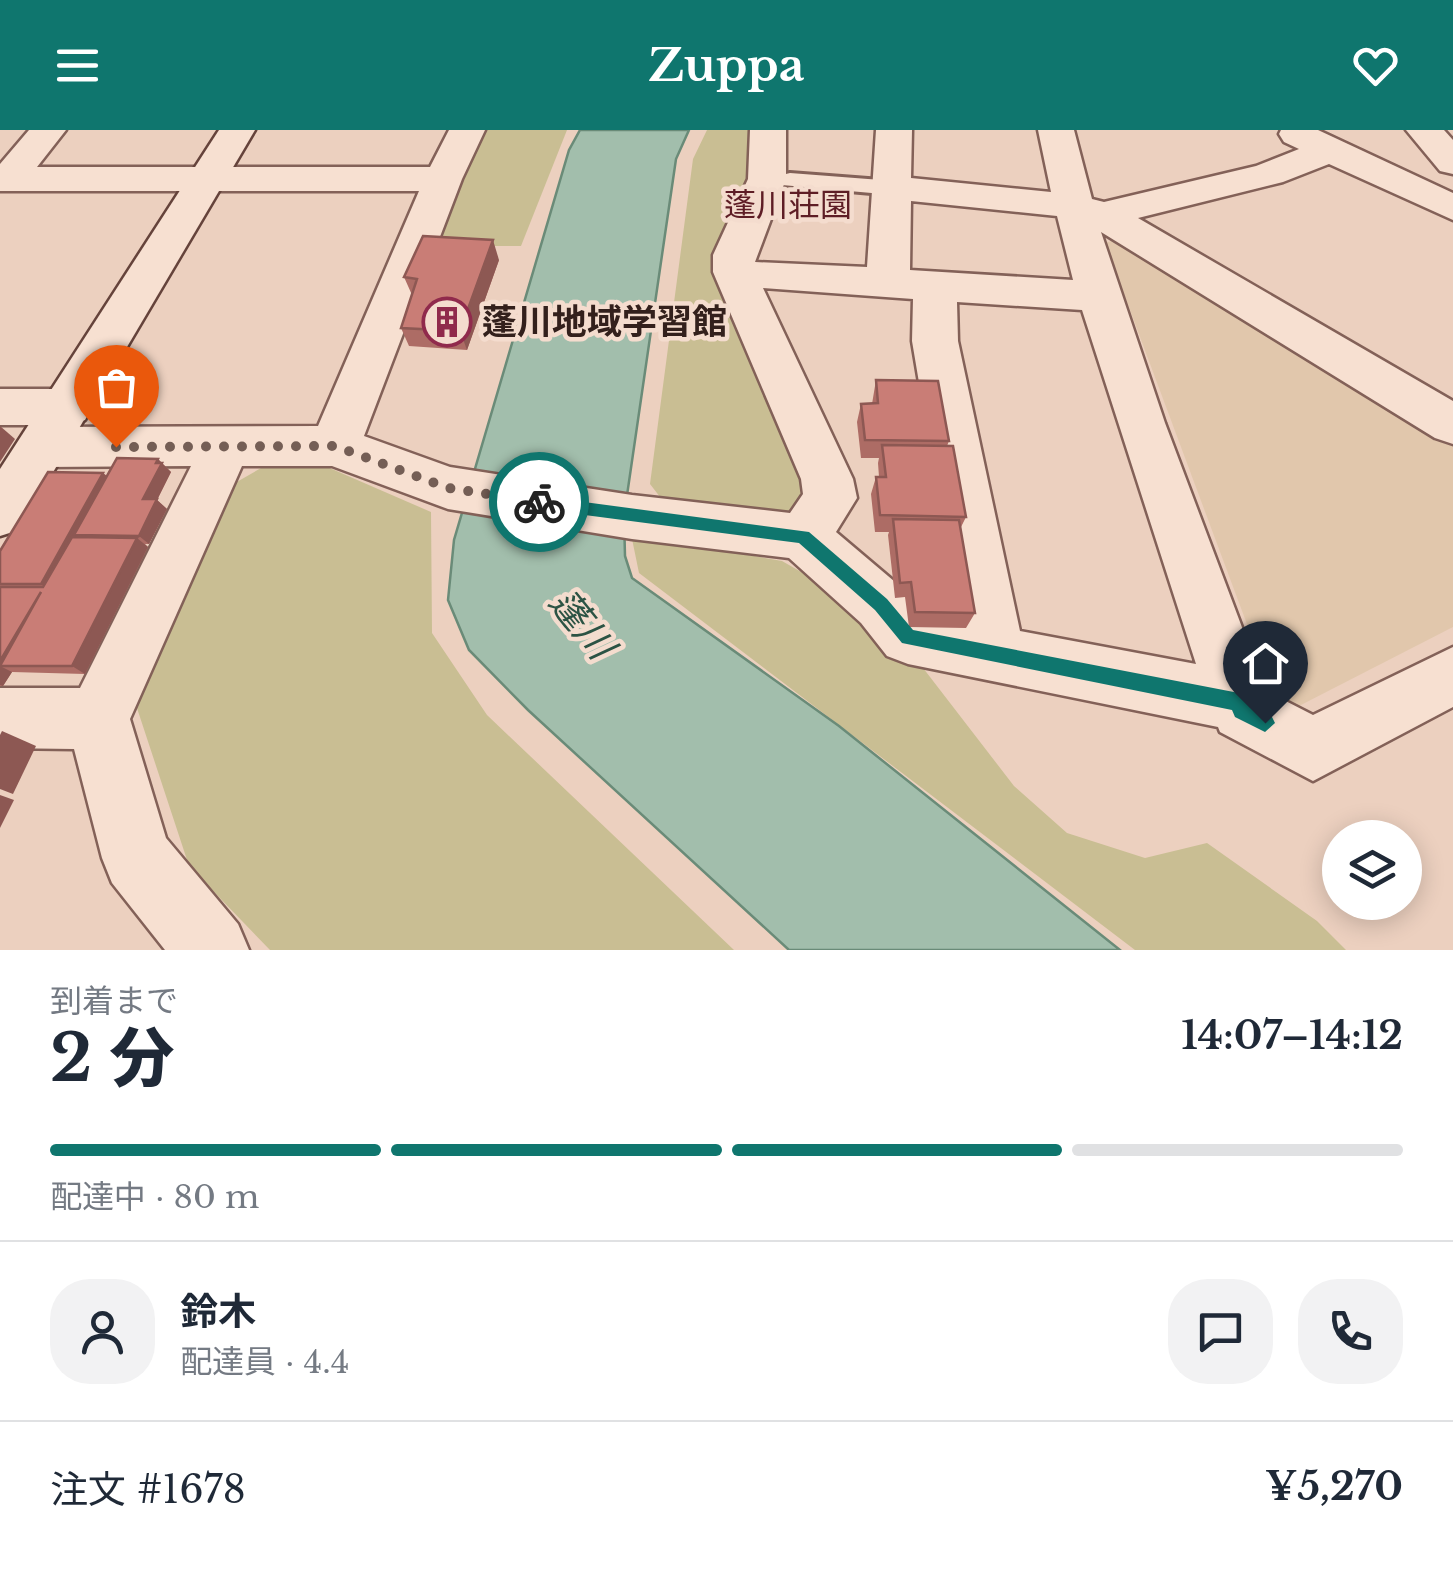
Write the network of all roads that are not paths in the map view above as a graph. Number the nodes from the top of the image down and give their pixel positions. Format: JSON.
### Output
{"nodes":[{"id":1,"x":48,"y":130,"type":"edge"},
{"id":2,"x":237,"y":130,"type":"edge"},
{"id":3,"x":467,"y":130,"type":"edge"},
{"id":4,"x":768,"y":130,"type":"edge"},
{"id":5,"x":894,"y":130,"type":"edge"},
{"id":6,"x":1056,"y":130,"type":"edge"},
{"id":7,"x":1289,"y":130,"type":"edge"},
{"id":8,"x":1424,"y":130,"type":"edge"},
{"id":9,"x":1330,"y":150,"type":"junction"},
{"id":10,"x":1453,"y":163,"type":"edge"},
{"id":11,"x":4,"y":179,"type":"edge"},
{"id":12,"x":208,"y":179,"type":"junction"},
{"id":13,"x":443,"y":179,"type":"junction"},
{"id":14,"x":790,"y":180,"type":"dead end"},
{"id":15,"x":894,"y":188,"type":"junction"},
{"id":16,"x":1453,"y":208,"type":"edge"},
{"id":17,"x":1088,"y":211,"type":"junction"},
{"id":18,"x":760,"y":274,"type":"dead end"},
{"id":19,"x":912,"y":286,"type":"junction"},
{"id":20,"x":1100,"y":297,"type":"junction"},
{"id":21,"x":0,"y":408,"type":"edge"},
{"id":22,"x":1453,"y":425,"type":"edge"},
{"id":23,"x":55,"y":427,"type":"junction"},
{"id":24,"x":226,"y":446,"type":"junction"},
{"id":25,"x":335,"y":446,"type":"junction"},
{"id":26,"x":0,"y":514,"type":"edge"},
{"id":27,"x":803,"y":537,"type":"junction"},
{"id":28,"x":995,"y":654,"type":"junction"},
{"id":29,"x":1453,"y":674,"type":"edge"},
{"id":30,"x":1239,"y":702,"type":"junction"},
{"id":31,"x":0,"y":718,"type":"edge"},
{"id":32,"x":98,"y":720,"type":"junction"},
{"id":33,"x":212,"y":950,"type":"edge"}],
"edges":[{"from":1,"to":11,"type":"street"},
{"from":2,"to":12,"type":"street"},
{"from":3,"to":13,"type":"street"},
{"from":4,"to":27,"type":"street"},
{"from":5,"to":15,"type":"street"},
{"from":6,"to":17,"type":"street"},
{"from":7,"to":9,"type":"street"},
{"from":8,"to":10,"type":"street"},
{"from":9,"to":16,"type":"street"},
{"from":9,"to":17,"type":"street"},
{"from":11,"to":12,"type":"street"},
{"from":12,"to":13,"type":"street"},
{"from":12,"to":23,"type":"street"},
{"from":13,"to":25,"type":"street"},
{"from":14,"to":15,"type":"lane"},
{"from":15,"to":17,"type":"street"},
{"from":15,"to":19,"type":"street"},
{"from":17,"to":20,"type":"street"},
{"from":17,"to":22,"type":"street"},
{"from":18,"to":19,"type":"street"},
{"from":19,"to":20,"type":"street"},
{"from":19,"to":28,"type":"street"},
{"from":20,"to":30,"type":"street"},
{"from":21,"to":23,"type":"street"},
{"from":23,"to":24,"type":"street"},
{"from":23,"to":26,"type":"street"},
{"from":24,"to":25,"type":"street"},
{"from":24,"to":32,"type":"street"},
{"from":25,"to":27,"type":"street"},
{"from":27,"to":28,"type":"street"},
{"from":28,"to":30,"type":"street"},
{"from":29,"to":30,"type":"street"},
{"from":31,"to":32,"type":"street"},
{"from":32,"to":33,"type":"street"}]}
